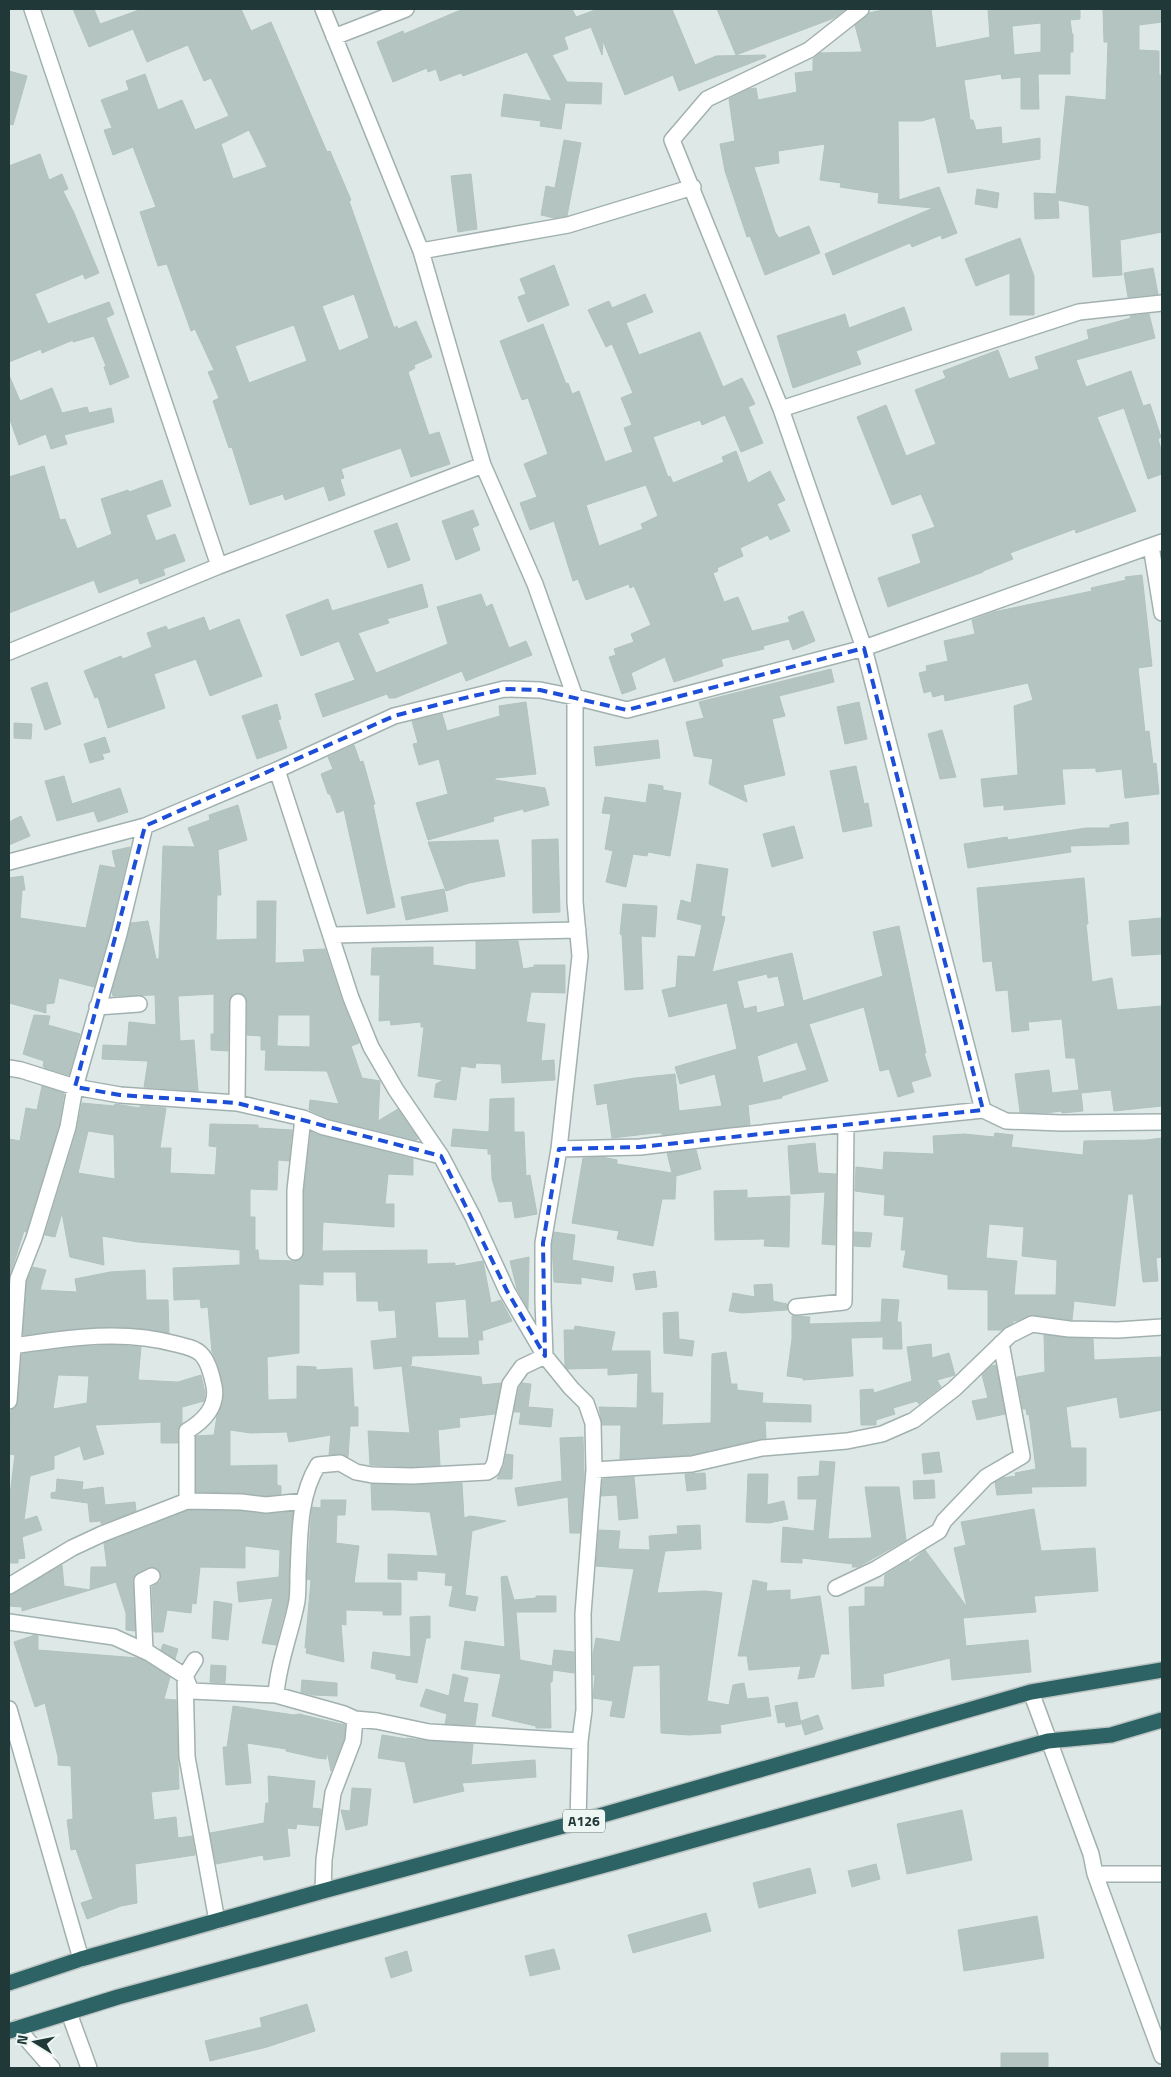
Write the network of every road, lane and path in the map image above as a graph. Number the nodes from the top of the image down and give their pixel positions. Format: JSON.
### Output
{"nodes":[{"id":1,"x":32,"y":9,"type":"edge"},
{"id":2,"x":324,"y":9,"type":"edge"},
{"id":3,"x":406,"y":9,"type":"edge"},
{"id":4,"x":861,"y":9,"type":"edge"},
{"id":5,"x":334,"y":37,"type":"junction"},
{"id":6,"x":693,"y":186,"type":"junction"},
{"id":7,"x":421,"y":251,"type":"junction"},
{"id":8,"x":1162,"y":304,"type":"edge"},
{"id":9,"x":781,"y":409,"type":"junction"},
{"id":10,"x":484,"y":465,"type":"junction"},
{"id":11,"x":1157,"y":544,"type":"edge"},
{"id":12,"x":218,"y":566,"type":"junction"},
{"id":13,"x":1162,"y":613,"type":"edge"},
{"id":14,"x":864,"y":648,"type":"junction"},
{"id":15,"x":9,"y":652,"type":"edge"},
{"id":16,"x":575,"y":696,"type":"junction"},
{"id":17,"x":277,"y":770,"type":"junction"},
{"id":18,"x":145,"y":826,"type":"junction"},
{"id":19,"x":9,"y":862,"type":"edge"},
{"id":20,"x":578,"y":930,"type":"junction"},
{"id":21,"x":332,"y":935,"type":"junction"},
{"id":22,"x":238,"y":1002,"type":"dead end"},
{"id":23,"x":139,"y":1004,"type":"dead end"},
{"id":24,"x":97,"y":1007,"type":"junction"},
{"id":25,"x":9,"y":1068,"type":"edge"},
{"id":26,"x":75,"y":1087,"type":"junction"},
{"id":27,"x":237,"y":1103,"type":"junction"},
{"id":28,"x":983,"y":1110,"type":"junction"},
{"id":29,"x":303,"y":1118,"type":"junction"},
{"id":30,"x":1162,"y":1122,"type":"edge"},
{"id":31,"x":846,"y":1124,"type":"junction"},
{"id":32,"x":559,"y":1149,"type":"junction"},
{"id":33,"x":441,"y":1156,"type":"junction"},
{"id":34,"x":295,"y":1252,"type":"dead end"},
{"id":35,"x":796,"y":1307,"type":"dead end"},
{"id":36,"x":1162,"y":1327,"type":"edge"},
{"id":37,"x":1002,"y":1343,"type":"junction"},
{"id":38,"x":13,"y":1346,"type":"junction"},
{"id":39,"x":545,"y":1356,"type":"junction"},
{"id":40,"x":9,"y":1401,"type":"edge"},
{"id":41,"x":594,"y":1470,"type":"junction"},
{"id":42,"x":187,"y":1501,"type":"junction"},
{"id":43,"x":304,"y":1501,"type":"junction"},
{"id":44,"x":152,"y":1576,"type":"dead end"},
{"id":45,"x":9,"y":1586,"type":"edge"},
{"id":46,"x":836,"y":1588,"type":"dead end"},
{"id":47,"x":9,"y":1622,"type":"edge"},
{"id":48,"x":145,"y":1651,"type":"junction"},
{"id":49,"x":195,"y":1660,"type":"dead end"},
{"id":50,"x":1162,"y":1670,"type":"edge"},
{"id":51,"x":185,"y":1676,"type":"junction"},
{"id":52,"x":1031,"y":1692,"type":"junction"},
{"id":53,"x":276,"y":1695,"type":"junction"},
{"id":54,"x":9,"y":1709,"type":"edge"},
{"id":55,"x":355,"y":1719,"type":"junction"},
{"id":56,"x":1162,"y":1720,"type":"edge"},
{"id":57,"x":580,"y":1741,"type":"junction"},
{"id":58,"x":1048,"y":1741,"type":"junction"},
{"id":59,"x":578,"y":1822,"type":"junction"},
{"id":60,"x":1094,"y":1874,"type":"junction"},
{"id":61,"x":1162,"y":1874,"type":"edge"},
{"id":62,"x":323,"y":1891,"type":"junction"},
{"id":63,"x":217,"y":1921,"type":"junction"},
{"id":64,"x":81,"y":1959,"type":"junction"},
{"id":65,"x":9,"y":1984,"type":"edge"},
{"id":66,"x":69,"y":2013,"type":"junction"},
{"id":67,"x":13,"y":2030,"type":"edge"},
{"id":68,"x":1162,"y":2056,"type":"edge"},
{"id":69,"x":52,"y":2068,"type":"edge"},
{"id":70,"x":89,"y":2068,"type":"edge"}],
"edges":[{"from":1,"to":12,"type":"street"},
{"from":2,"to":5,"type":"street"},
{"from":3,"to":5,"type":"street"},
{"from":4,"to":6,"type":"street"},
{"from":5,"to":7,"type":"street"},
{"from":6,"to":7,"type":"street"},
{"from":6,"to":9,"type":"street"},
{"from":7,"to":10,"type":"street"},
{"from":8,"to":9,"type":"street"},
{"from":9,"to":14,"type":"street"},
{"from":10,"to":12,"type":"street"},
{"from":10,"to":16,"type":"street"},
{"from":11,"to":13,"type":"street"},
{"from":11,"to":14,"type":"street"},
{"from":12,"to":15,"type":"street"},
{"from":14,"to":16,"type":"street"},
{"from":14,"to":28,"type":"street"},
{"from":16,"to":17,"type":"street"},
{"from":16,"to":20,"type":"street"},
{"from":17,"to":18,"type":"street"},
{"from":17,"to":21,"type":"street"},
{"from":18,"to":19,"type":"street"},
{"from":18,"to":24,"type":"street"},
{"from":20,"to":21,"type":"street"},
{"from":20,"to":32,"type":"street"},
{"from":21,"to":33,"type":"street"},
{"from":22,"to":27,"type":"street"},
{"from":23,"to":24,"type":"street"},
{"from":24,"to":26,"type":"street"},
{"from":25,"to":26,"type":"street"},
{"from":26,"to":27,"type":"street"},
{"from":26,"to":38,"type":"street"},
{"from":27,"to":29,"type":"street"},
{"from":28,"to":30,"type":"street"},
{"from":28,"to":31,"type":"street"},
{"from":29,"to":33,"type":"street"},
{"from":29,"to":34,"type":"street"},
{"from":31,"to":32,"type":"street"},
{"from":31,"to":35,"type":"street"},
{"from":32,"to":39,"type":"street"},
{"from":33,"to":39,"type":"street"},
{"from":36,"to":37,"type":"street"},
{"from":37,"to":41,"type":"street"},
{"from":37,"to":46,"type":"street"},
{"from":38,"to":40,"type":"street"},
{"from":38,"to":42,"type":"street"},
{"from":39,"to":41,"type":"street"},
{"from":39,"to":43,"type":"street"},
{"from":41,"to":57,"type":"street"},
{"from":42,"to":43,"type":"street"},
{"from":42,"to":45,"type":"street"},
{"from":43,"to":53,"type":"street"},
{"from":44,"to":48,"type":"street"},
{"from":47,"to":48,"type":"street"},
{"from":48,"to":51,"type":"street"},
{"from":49,"to":51,"type":"street"},
{"from":50,"to":52,"type":"highway","number":"A126"},
{"from":51,"to":53,"type":"street"},
{"from":51,"to":63,"type":"street"},
{"from":52,"to":58,"type":"street"},
{"from":52,"to":59,"type":"highway","number":"A126"},
{"from":53,"to":55,"type":"street"},
{"from":54,"to":64,"type":"street"},
{"from":55,"to":57,"type":"street"},
{"from":55,"to":62,"type":"street"},
{"from":56,"to":58,"type":"highway"},
{"from":57,"to":59,"type":"street"},
{"from":58,"to":60,"type":"street"},
{"from":58,"to":66,"type":"highway"},
{"from":59,"to":62,"type":"highway","number":"A126"},
{"from":60,"to":61,"type":"street"},
{"from":60,"to":68,"type":"street"},
{"from":62,"to":63,"type":"highway","number":"A126"},
{"from":63,"to":64,"type":"highway","number":"A126"},
{"from":64,"to":65,"type":"highway","number":"A126"},
{"from":66,"to":67,"type":"highway"},
{"from":66,"to":70,"type":"street"},
{"from":67,"to":69,"type":"street"}]}
